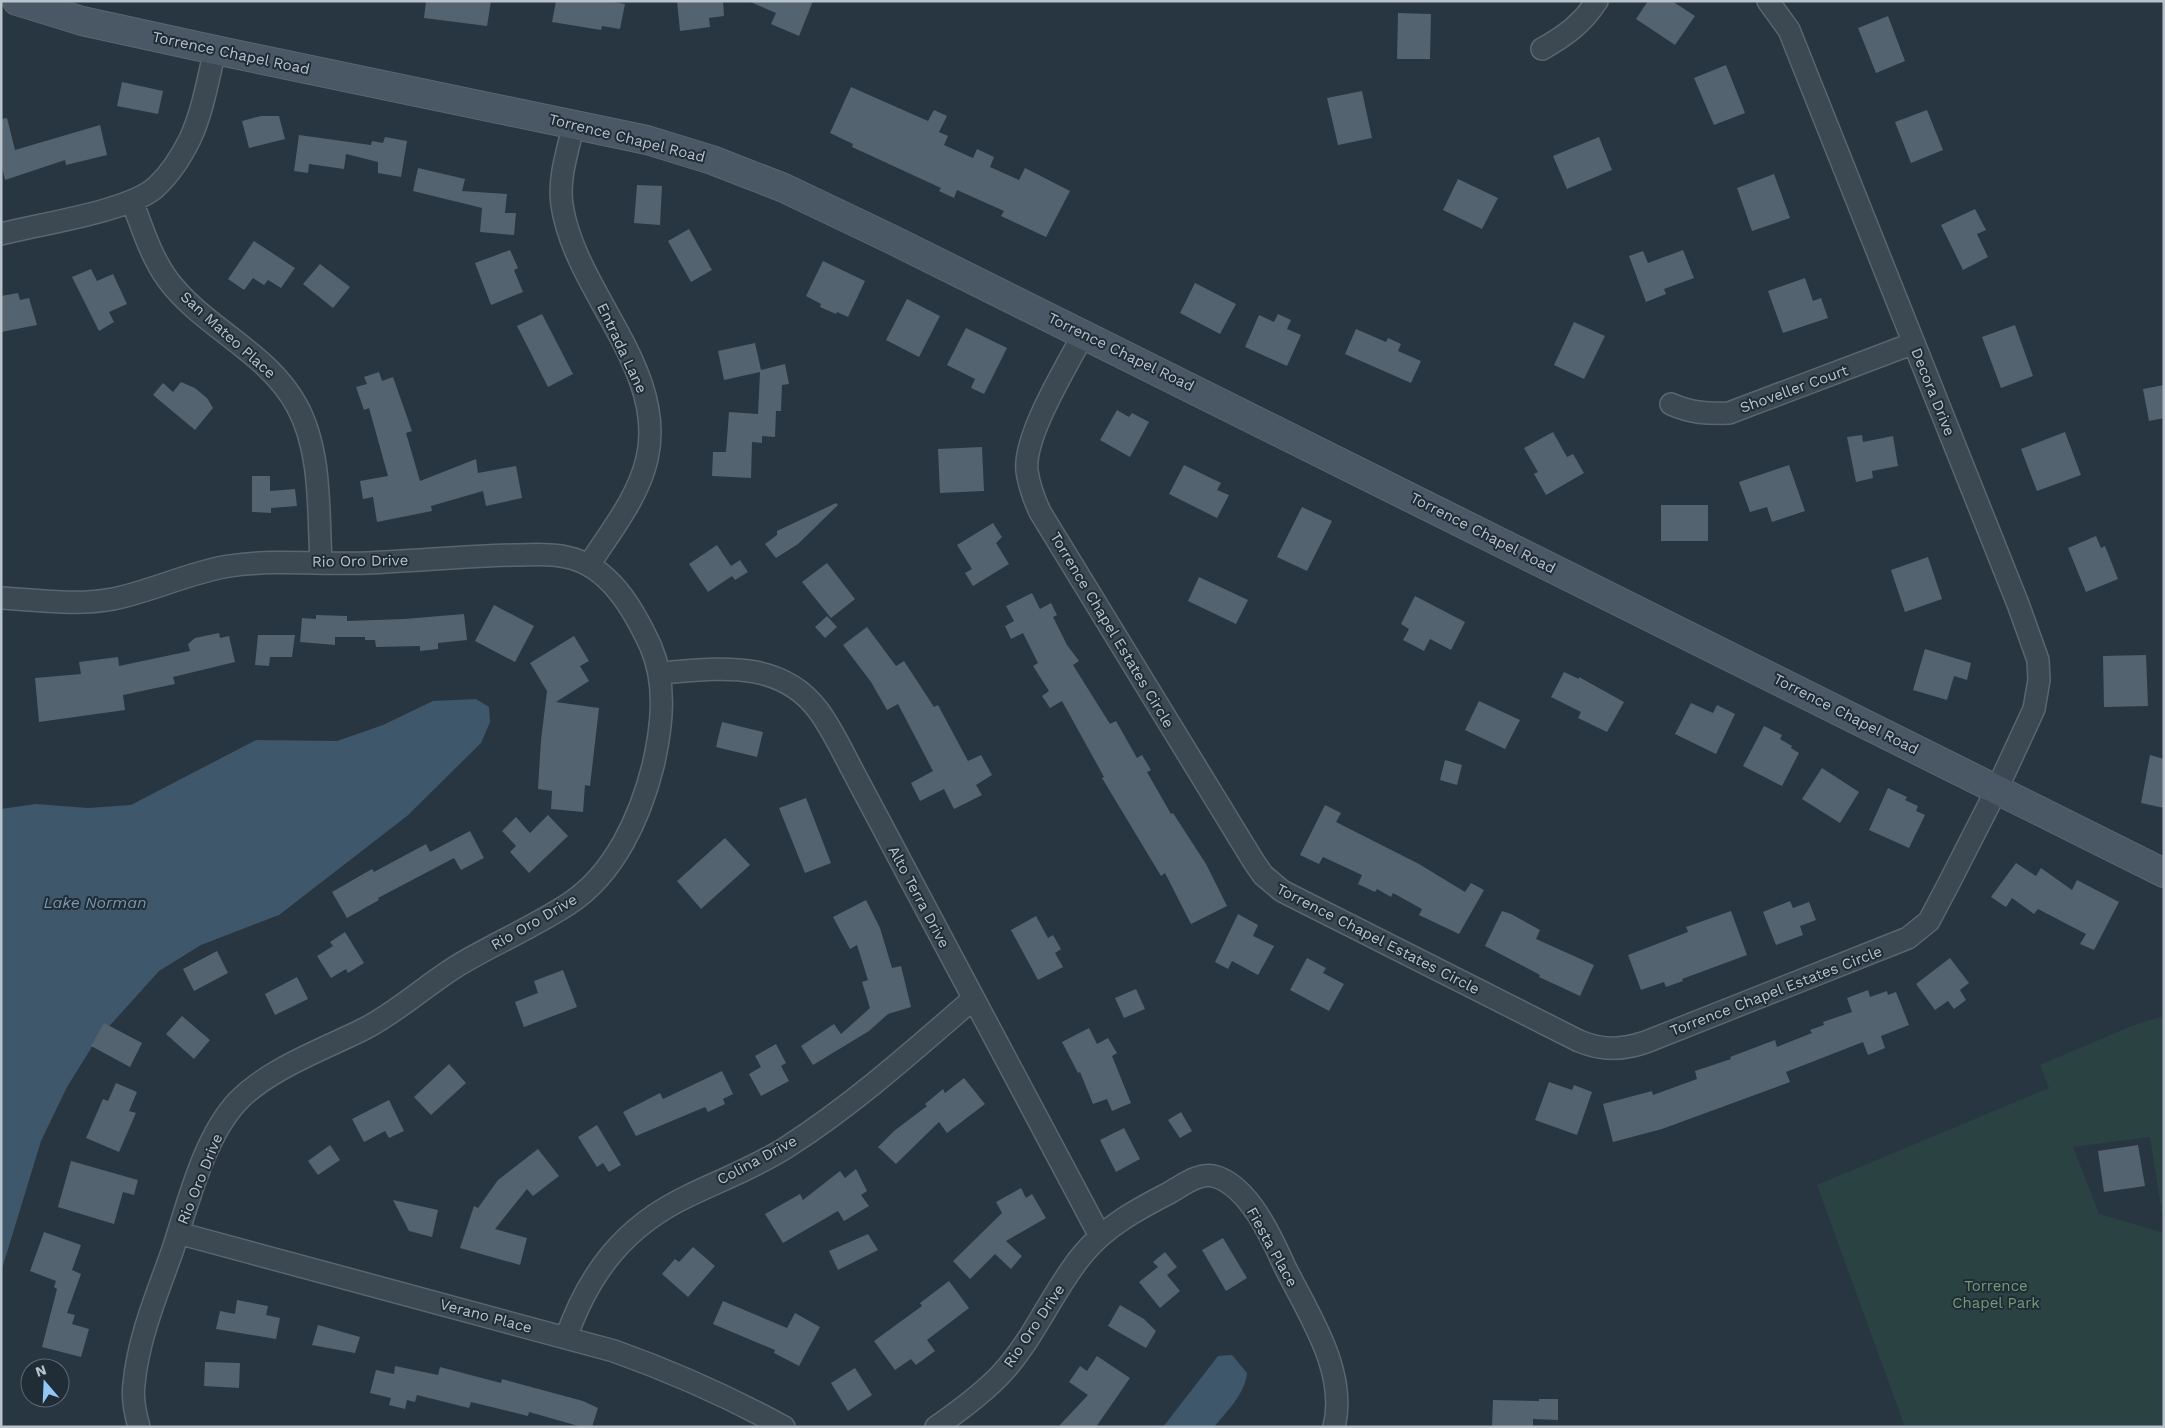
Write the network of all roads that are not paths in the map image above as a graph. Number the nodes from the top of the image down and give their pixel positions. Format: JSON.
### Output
{"nodes":[{"id":1,"x":1597,"y":1,"type":"edge"},
{"id":2,"x":1768,"y":1,"type":"edge"},
{"id":3,"x":26,"y":3,"type":"edge"},
{"id":4,"x":1542,"y":49,"type":"dead end"},
{"id":5,"x":215,"y":50,"type":"junction"},
{"id":6,"x":574,"y":123,"type":"junction"},
{"id":7,"x":132,"y":201,"type":"junction"},
{"id":8,"x":1,"y":234,"type":"edge"},
{"id":9,"x":1084,"y":333,"type":"junction"},
{"id":10,"x":1914,"y":343,"type":"junction"},
{"id":11,"x":1671,"y":404,"type":"dead end"},
{"id":12,"x":321,"y":562,"type":"junction"},
{"id":13,"x":589,"y":565,"type":"junction"},
{"id":14,"x":1,"y":598,"type":"edge"},
{"id":15,"x":659,"y":674,"type":"junction"},
{"id":16,"x":1997,"y":789,"type":"junction"},
{"id":17,"x":2164,"y":873,"type":"edge"},
{"id":18,"x":973,"y":998,"type":"junction"},
{"id":19,"x":178,"y":1233,"type":"junction"},
{"id":20,"x":1100,"y":1236,"type":"junction"},
{"id":21,"x":566,"y":1338,"type":"junction"},
{"id":22,"x":139,"y":1427,"type":"edge"},
{"id":23,"x":784,"y":1427,"type":"edge"},
{"id":24,"x":936,"y":1427,"type":"edge"},
{"id":25,"x":1334,"y":1427,"type":"edge"}],
"edges":[{"from":1,"to":4,"type":"street"},
{"from":2,"to":10,"type":"street","name":"Decora Drive"},
{"from":3,"to":5,"type":"street","name":"Torrence Chapel Road"},
{"from":5,"to":6,"type":"street","name":"Torrence Chapel Road"},
{"from":5,"to":7,"type":"street"},
{"from":6,"to":9,"type":"street","name":"Torrence Chapel Road"},
{"from":6,"to":13,"type":"street","name":"Entrada Lane"},
{"from":7,"to":8,"type":"street"},
{"from":7,"to":12,"type":"street","name":"San Mateo Place"},
{"from":9,"to":16,"type":"street","name":"Torrence Chapel Road"},
{"from":9,"to":16,"type":"street","name":"Torrence Chapel Estates Circle"},
{"from":10,"to":11,"type":"street","name":"Shoveller Court"},
{"from":10,"to":16,"type":"street","name":"Decora Drive"},
{"from":12,"to":13,"type":"street","name":"Rio Oro Drive"},
{"from":12,"to":14,"type":"street","name":"Rio Oro Drive"},
{"from":13,"to":15,"type":"street","name":"Rio Oro Drive"},
{"from":15,"to":18,"type":"street","name":"Alto Terra Drive"},
{"from":15,"to":19,"type":"street","name":"Rio Oro Drive"},
{"from":16,"to":17,"type":"street","name":"Torrence Chapel Road"},
{"from":18,"to":20,"type":"street","name":"Alto Terra Drive"},
{"from":18,"to":21,"type":"street","name":"Colina Drive"},
{"from":19,"to":21,"type":"street","name":"Verano Place"},
{"from":19,"to":22,"type":"street","name":"Rio Oro Drive"},
{"from":20,"to":24,"type":"street","name":"Rio Oro Drive"},
{"from":20,"to":25,"type":"street","name":"Fiesta Place"},
{"from":21,"to":23,"type":"street","name":"Verano Place"}]}
